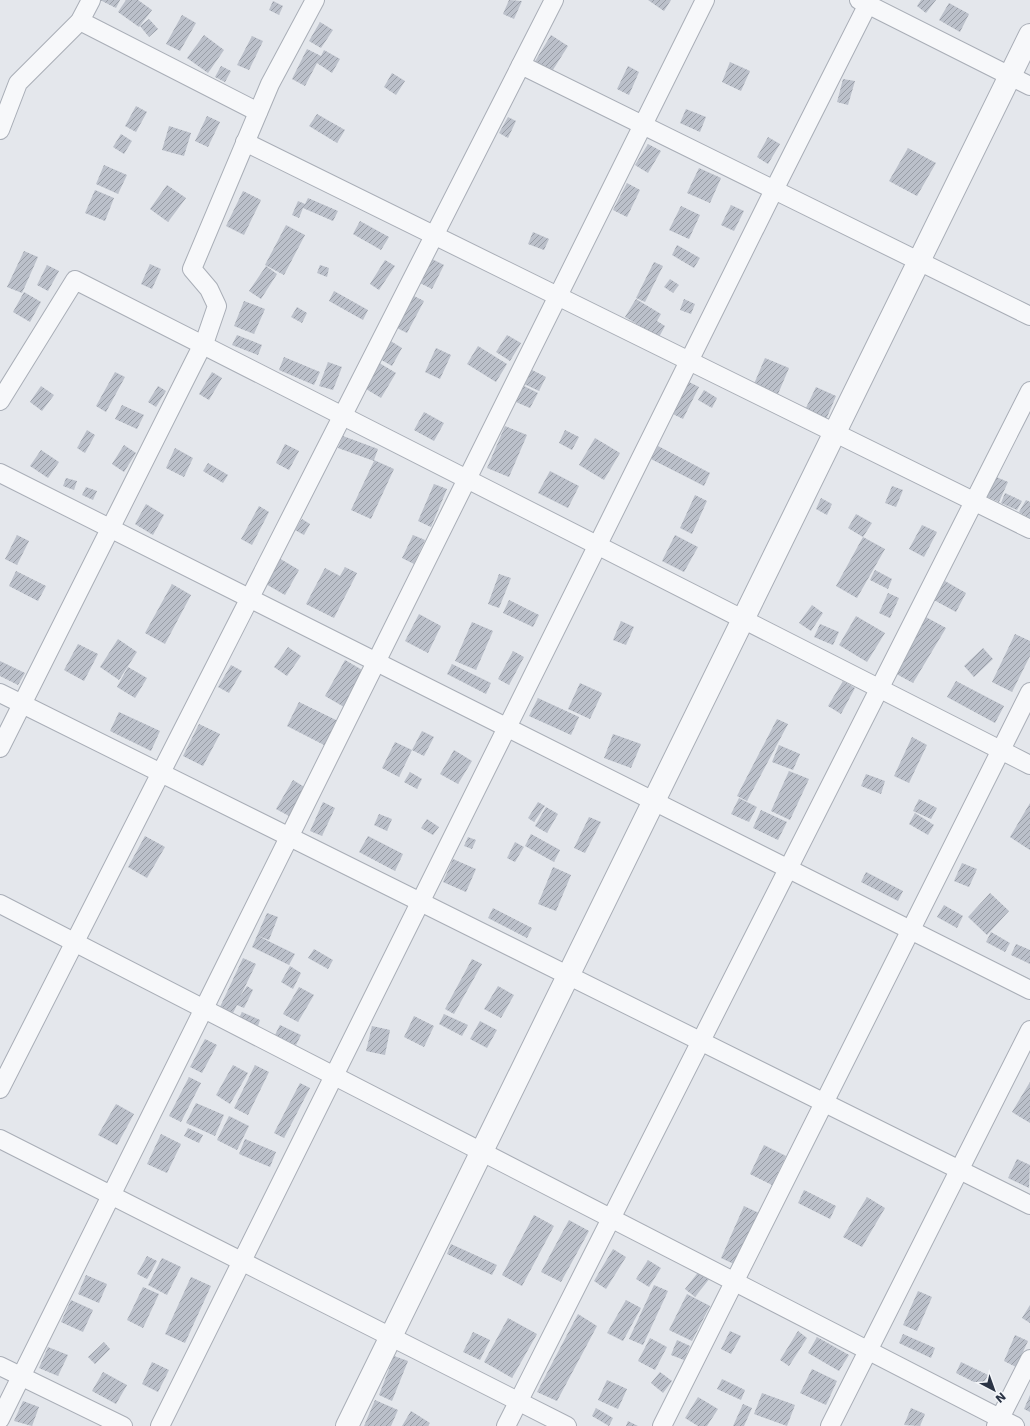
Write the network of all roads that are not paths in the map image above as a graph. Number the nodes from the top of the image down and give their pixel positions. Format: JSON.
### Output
{"nodes":[{"id":1,"x":91,"y":0,"type":"edge"},
{"id":2,"x":315,"y":0,"type":"edge"},
{"id":3,"x":554,"y":0,"type":"edge"},
{"id":4,"x":705,"y":0,"type":"edge"},
{"id":5,"x":864,"y":2,"type":"edge"},
{"id":6,"x":80,"y":21,"type":"junction"},
{"id":7,"x":1030,"y":35,"type":"edge"},
{"id":8,"x":521,"y":65,"type":"junction"},
{"id":9,"x":1009,"y":75,"type":"junction"},
{"id":10,"x":1030,"y":86,"type":"edge"},
{"id":11,"x":258,"y":112,"type":"junction"},
{"id":12,"x":643,"y":125,"type":"junction"},
{"id":13,"x":0,"y":130,"type":"edge"},
{"id":14,"x":245,"y":142,"type":"junction"},
{"id":15,"x":774,"y":190,"type":"junction"},
{"id":16,"x":434,"y":236,"type":"junction"},
{"id":17,"x":920,"y":262,"type":"junction"},
{"id":18,"x":558,"y":296,"type":"junction"},
{"id":19,"x":1030,"y":316,"type":"edge"},
{"id":20,"x":203,"y":345,"type":"junction"},
{"id":21,"x":689,"y":361,"type":"junction"},
{"id":22,"x":1030,"y":391,"type":"edge"},
{"id":23,"x":0,"y":401,"type":"edge"},
{"id":24,"x":342,"y":416,"type":"junction"},
{"id":25,"x":835,"y":433,"type":"junction"},
{"id":26,"x":0,"y":473,"type":"edge"},
{"id":27,"x":467,"y":479,"type":"junction"},
{"id":28,"x":974,"y":502,"type":"junction"},
{"id":29,"x":110,"y":528,"type":"junction"},
{"id":30,"x":1030,"y":529,"type":"edge"},
{"id":31,"x":597,"y":545,"type":"junction"},
{"id":32,"x":250,"y":598,"type":"junction"},
{"id":33,"x":743,"y":619,"type":"junction"},
{"id":34,"x":376,"y":662,"type":"junction"},
{"id":35,"x":879,"y":688,"type":"junction"},
{"id":36,"x":1030,"y":692,"type":"edge"},
{"id":37,"x":0,"y":693,"type":"edge"},
{"id":38,"x":22,"y":704,"type":"junction"},
{"id":39,"x":507,"y":727,"type":"junction"},
{"id":40,"x":0,"y":748,"type":"edge"},
{"id":41,"x":1001,"y":750,"type":"junction"},
{"id":42,"x":1030,"y":765,"type":"edge"},
{"id":43,"x":161,"y":773,"type":"junction"},
{"id":44,"x":653,"y":800,"type":"junction"},
{"id":45,"x":290,"y":837,"type":"junction"},
{"id":46,"x":788,"y":868,"type":"junction"},
{"id":47,"x":420,"y":902,"type":"junction"},
{"id":48,"x":0,"y":904,"type":"edge"},
{"id":49,"x":911,"y":930,"type":"junction"},
{"id":50,"x":75,"y":943,"type":"junction"},
{"id":51,"x":568,"y":975,"type":"junction"},
{"id":52,"x":1030,"y":990,"type":"edge"},
{"id":53,"x":204,"y":1009,"type":"junction"},
{"id":54,"x":1030,"y":1030,"type":"edge"},
{"id":55,"x":701,"y":1041,"type":"junction"},
{"id":56,"x":334,"y":1076,"type":"junction"},
{"id":57,"x":0,"y":1089,"type":"edge"},
{"id":58,"x":824,"y":1102,"type":"junction"},
{"id":59,"x":0,"y":1139,"type":"edge"},
{"id":60,"x":481,"y":1152,"type":"junction"},
{"id":61,"x":960,"y":1170,"type":"junction"},
{"id":62,"x":111,"y":1195,"type":"junction"},
{"id":63,"x":1030,"y":1204,"type":"edge"},
{"id":64,"x":611,"y":1218,"type":"junction"},
{"id":65,"x":242,"y":1261,"type":"junction"},
{"id":66,"x":734,"y":1282,"type":"junction"},
{"id":67,"x":391,"y":1337,"type":"junction"},
{"id":68,"x":868,"y":1351,"type":"junction"},
{"id":69,"x":1030,"y":1359,"type":"edge"},
{"id":70,"x":0,"y":1366,"type":"edge"},
{"id":71,"x":22,"y":1376,"type":"junction"},
{"id":72,"x":518,"y":1401,"type":"junction"},
{"id":73,"x":0,"y":1419,"type":"edge"},
{"id":74,"x":1004,"y":1423,"type":"edge"},
{"id":75,"x":124,"y":1426,"type":"edge"},
{"id":76,"x":160,"y":1426,"type":"edge"},
{"id":77,"x":347,"y":1426,"type":"edge"},
{"id":78,"x":506,"y":1426,"type":"edge"},
{"id":79,"x":567,"y":1426,"type":"edge"},
{"id":80,"x":662,"y":1426,"type":"edge"},
{"id":81,"x":830,"y":1426,"type":"edge"}],
"edges":[{"from":1,"to":6,"type":"street"},
{"from":2,"to":11,"type":"street"},
{"from":3,"to":8,"type":"street"},
{"from":4,"to":12,"type":"street"},
{"from":5,"to":9,"type":"street"},
{"from":5,"to":15,"type":"street"},
{"from":6,"to":11,"type":"street"},
{"from":6,"to":13,"type":"street"},
{"from":7,"to":9,"type":"street"},
{"from":8,"to":12,"type":"street"},
{"from":8,"to":16,"type":"street"},
{"from":9,"to":10,"type":"street"},
{"from":9,"to":17,"type":"street"},
{"from":11,"to":14,"type":"street"},
{"from":12,"to":15,"type":"street"},
{"from":12,"to":18,"type":"street"},
{"from":14,"to":16,"type":"street"},
{"from":14,"to":20,"type":"street"},
{"from":15,"to":17,"type":"street"},
{"from":15,"to":21,"type":"street"},
{"from":16,"to":18,"type":"street"},
{"from":16,"to":24,"type":"street"},
{"from":17,"to":19,"type":"street"},
{"from":17,"to":25,"type":"street"},
{"from":18,"to":21,"type":"street"},
{"from":18,"to":27,"type":"street"},
{"from":20,"to":23,"type":"street"},
{"from":20,"to":24,"type":"street"},
{"from":20,"to":29,"type":"street"},
{"from":21,"to":25,"type":"street"},
{"from":21,"to":31,"type":"street"},
{"from":22,"to":28,"type":"street"},
{"from":24,"to":27,"type":"street"},
{"from":24,"to":32,"type":"street"},
{"from":25,"to":28,"type":"street"},
{"from":25,"to":33,"type":"street"},
{"from":26,"to":29,"type":"street"},
{"from":27,"to":31,"type":"street"},
{"from":27,"to":34,"type":"street"},
{"from":28,"to":30,"type":"street"},
{"from":28,"to":35,"type":"street"},
{"from":29,"to":32,"type":"street"},
{"from":29,"to":38,"type":"street"},
{"from":31,"to":33,"type":"street"},
{"from":31,"to":39,"type":"street"},
{"from":32,"to":34,"type":"street"},
{"from":32,"to":43,"type":"street"},
{"from":33,"to":35,"type":"street"},
{"from":33,"to":44,"type":"street"},
{"from":34,"to":39,"type":"street"},
{"from":34,"to":45,"type":"street"},
{"from":35,"to":41,"type":"street"},
{"from":35,"to":46,"type":"street"},
{"from":36,"to":41,"type":"street"},
{"from":37,"to":38,"type":"street"},
{"from":38,"to":40,"type":"street"},
{"from":38,"to":43,"type":"street"},
{"from":39,"to":44,"type":"street"},
{"from":39,"to":47,"type":"street"},
{"from":41,"to":42,"type":"street"},
{"from":41,"to":49,"type":"street"},
{"from":43,"to":45,"type":"street"},
{"from":43,"to":50,"type":"street"},
{"from":44,"to":46,"type":"street"},
{"from":44,"to":51,"type":"street"},
{"from":45,"to":47,"type":"street"},
{"from":45,"to":53,"type":"street"},
{"from":46,"to":49,"type":"street"},
{"from":46,"to":55,"type":"street"},
{"from":47,"to":51,"type":"street"},
{"from":47,"to":56,"type":"street"},
{"from":48,"to":50,"type":"street"},
{"from":49,"to":52,"type":"street"},
{"from":49,"to":58,"type":"street"},
{"from":50,"to":53,"type":"street"},
{"from":50,"to":57,"type":"street"},
{"from":51,"to":55,"type":"street"},
{"from":51,"to":60,"type":"street"},
{"from":53,"to":56,"type":"street"},
{"from":53,"to":62,"type":"street"},
{"from":54,"to":61,"type":"street"},
{"from":55,"to":58,"type":"street"},
{"from":55,"to":64,"type":"street"},
{"from":56,"to":60,"type":"street"},
{"from":56,"to":65,"type":"street"},
{"from":58,"to":61,"type":"street"},
{"from":58,"to":66,"type":"street"},
{"from":59,"to":62,"type":"street"},
{"from":60,"to":64,"type":"street"},
{"from":60,"to":67,"type":"street"},
{"from":61,"to":63,"type":"street"},
{"from":61,"to":68,"type":"street"},
{"from":62,"to":65,"type":"street"},
{"from":62,"to":71,"type":"street"},
{"from":64,"to":66,"type":"street"},
{"from":64,"to":72,"type":"street"},
{"from":65,"to":67,"type":"street"},
{"from":65,"to":76,"type":"street"},
{"from":66,"to":68,"type":"street"},
{"from":66,"to":80,"type":"street"},
{"from":67,"to":72,"type":"street"},
{"from":67,"to":77,"type":"street"},
{"from":68,"to":74,"type":"street"},
{"from":68,"to":81,"type":"street"},
{"from":69,"to":74,"type":"street"},
{"from":70,"to":71,"type":"street"},
{"from":71,"to":73,"type":"street"},
{"from":71,"to":75,"type":"street"},
{"from":72,"to":78,"type":"street"},
{"from":72,"to":79,"type":"street"}]}
